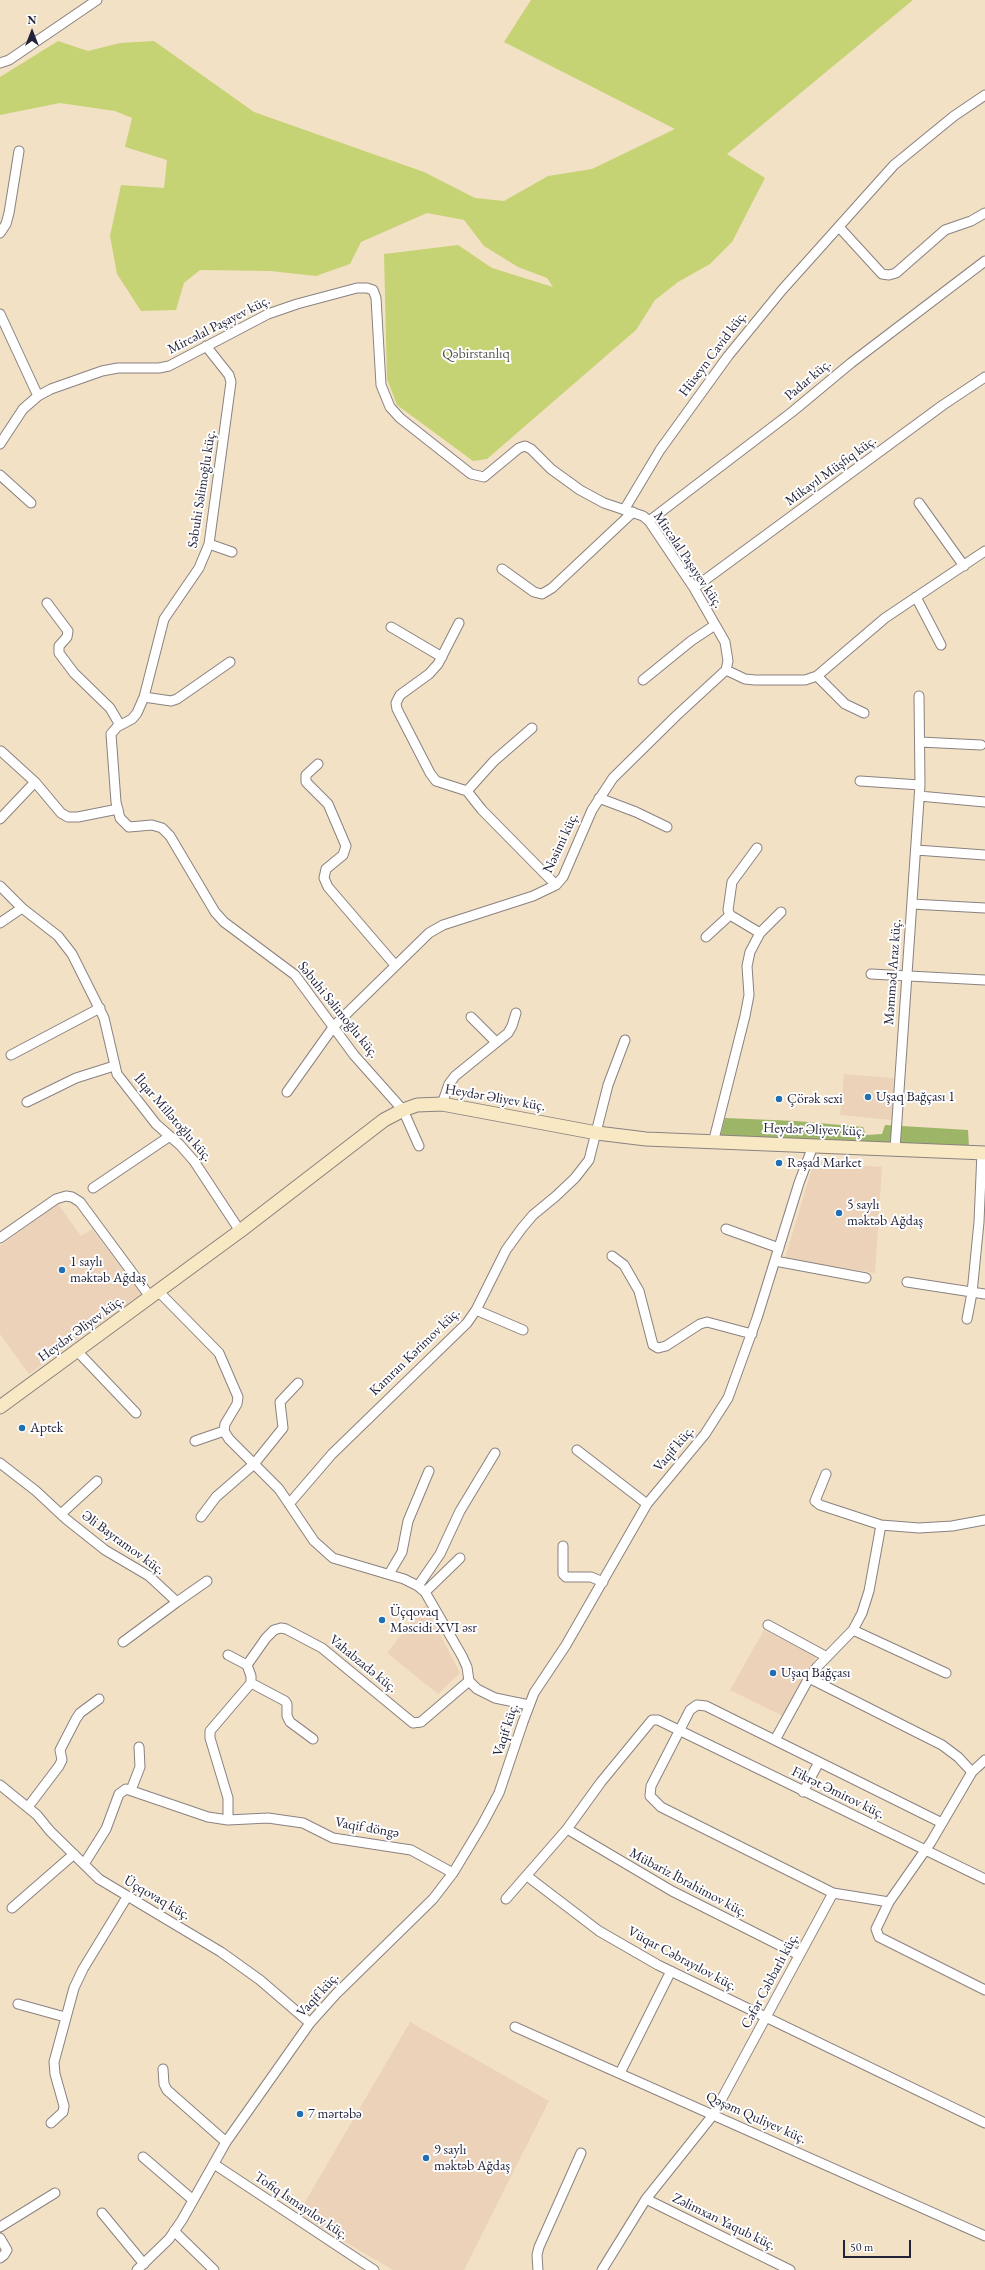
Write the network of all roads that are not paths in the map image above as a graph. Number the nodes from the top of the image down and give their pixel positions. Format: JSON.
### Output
{"nodes":[{"id":1,"x":97,"y":0,"type":"edge"},
{"id":2,"x":0,"y":63,"type":"edge"},
{"id":3,"x":985,"y":95,"type":"edge"},
{"id":4,"x":19,"y":152,"type":"dead end"},
{"id":5,"x":985,"y":213,"type":"edge"},
{"id":6,"x":839,"y":227,"type":"junction"},
{"id":7,"x":0,"y":233,"type":"edge"},
{"id":8,"x":985,"y":261,"type":"edge"},
{"id":9,"x":0,"y":314,"type":"edge"},
{"id":10,"x":206,"y":346,"type":"junction"},
{"id":11,"x":985,"y":377,"type":"edge"},
{"id":12,"x":38,"y":396,"type":"junction"},
{"id":13,"x":0,"y":444,"type":"edge"},
{"id":14,"x":0,"y":474,"type":"edge"},
{"id":15,"x":31,"y":503,"type":"dead end"},
{"id":16,"x":919,"y":503,"type":"dead end"},
{"id":17,"x":629,"y":511,"type":"junction"},
{"id":18,"x":648,"y":520,"type":"junction"},
{"id":19,"x":209,"y":544,"type":"junction"},
{"id":20,"x":985,"y":551,"type":"edge"},
{"id":21,"x":232,"y":552,"type":"dead end"},
{"id":22,"x":964,"y":566,"type":"junction"},
{"id":23,"x":502,"y":569,"type":"dead end"},
{"id":24,"x":694,"y":588,"type":"junction"},
{"id":25,"x":916,"y":597,"type":"junction"},
{"id":26,"x":48,"y":603,"type":"dead end"},
{"id":27,"x":459,"y":623,"type":"dead end"},
{"id":28,"x":715,"y":626,"type":"junction"},
{"id":29,"x":391,"y":627,"type":"dead end"},
{"id":30,"x":941,"y":645,"type":"dead end"},
{"id":31,"x":442,"y":657,"type":"junction"},
{"id":32,"x":230,"y":662,"type":"dead end"},
{"id":33,"x":726,"y":670,"type":"junction"},
{"id":34,"x":817,"y":676,"type":"junction"},
{"id":35,"x":643,"y":680,"type":"dead end"},
{"id":36,"x":919,"y":696,"type":"dead end"},
{"id":37,"x":144,"y":697,"type":"junction"},
{"id":38,"x":864,"y":713,"type":"dead end"},
{"id":39,"x":120,"y":725,"type":"junction"},
{"id":40,"x":532,"y":728,"type":"dead end"},
{"id":41,"x":920,"y":742,"type":"junction"},
{"id":42,"x":981,"y":746,"type":"dead end"},
{"id":43,"x":0,"y":751,"type":"edge"},
{"id":44,"x":318,"y":764,"type":"dead end"},
{"id":45,"x":860,"y":781,"type":"dead end"},
{"id":46,"x":35,"y":782,"type":"junction"},
{"id":47,"x":920,"y":786,"type":"junction"},
{"id":48,"x":468,"y":791,"type":"junction"},
{"id":49,"x":919,"y":796,"type":"junction"},
{"id":50,"x":599,"y":798,"type":"junction"},
{"id":51,"x":985,"y":802,"type":"edge"},
{"id":52,"x":118,"y":809,"type":"junction"},
{"id":53,"x":0,"y":819,"type":"edge"},
{"id":54,"x":667,"y":827,"type":"dead end"},
{"id":55,"x":758,"y":848,"type":"dead end"},
{"id":56,"x":916,"y":850,"type":"junction"},
{"id":57,"x":985,"y":855,"type":"edge"},
{"id":58,"x":556,"y":885,"type":"junction"},
{"id":59,"x":0,"y":886,"type":"edge"},
{"id":60,"x":912,"y":904,"type":"junction"},
{"id":61,"x":22,"y":908,"type":"junction"},
{"id":62,"x":985,"y":908,"type":"edge"},
{"id":63,"x":781,"y":912,"type":"dead end"},
{"id":64,"x":730,"y":915,"type":"junction"},
{"id":65,"x":0,"y":923,"type":"edge"},
{"id":66,"x":760,"y":933,"type":"junction"},
{"id":67,"x":706,"y":937,"type":"dead end"},
{"id":68,"x":395,"y":965,"type":"junction"},
{"id":69,"x":870,"y":974,"type":"dead end"},
{"id":70,"x":907,"y":976,"type":"junction"},
{"id":71,"x":985,"y":980,"type":"edge"},
{"id":72,"x":100,"y":1008,"type":"junction"},
{"id":73,"x":516,"y":1012,"type":"dead end"},
{"id":74,"x":471,"y":1017,"type":"dead end"},
{"id":75,"x":334,"y":1026,"type":"junction"},
{"id":76,"x":625,"y":1040,"type":"dead end"},
{"id":77,"x":496,"y":1042,"type":"junction"},
{"id":78,"x":12,"y":1055,"type":"dead end"},
{"id":79,"x":114,"y":1066,"type":"junction"},
{"id":80,"x":287,"y":1092,"type":"dead end"},
{"id":81,"x":27,"y":1102,"type":"dead end"},
{"id":82,"x":442,"y":1104,"type":"junction"},
{"id":83,"x":403,"y":1110,"type":"junction"},
{"id":84,"x":597,"y":1133,"type":"junction"},
{"id":85,"x":170,"y":1136,"type":"junction"},
{"id":86,"x":713,"y":1143,"type":"junction"},
{"id":87,"x":419,"y":1146,"type":"dead end"},
{"id":88,"x":813,"y":1146,"type":"junction"},
{"id":89,"x":895,"y":1149,"type":"junction"},
{"id":90,"x":984,"y":1152,"type":"edge"},
{"id":91,"x":93,"y":1188,"type":"dead end"},
{"id":92,"x":726,"y":1229,"type":"dead end"},
{"id":93,"x":240,"y":1231,"type":"junction"},
{"id":94,"x":0,"y":1238,"type":"edge"},
{"id":95,"x":779,"y":1248,"type":"junction"},
{"id":96,"x":612,"y":1256,"type":"dead end"},
{"id":97,"x":775,"y":1261,"type":"junction"},
{"id":98,"x":866,"y":1278,"type":"dead end"},
{"id":99,"x":907,"y":1282,"type":"dead end"},
{"id":100,"x":972,"y":1293,"type":"junction"},
{"id":101,"x":985,"y":1294,"type":"edge"},
{"id":102,"x":155,"y":1295,"type":"junction"},
{"id":103,"x":476,"y":1310,"type":"junction"},
{"id":104,"x":967,"y":1319,"type":"dead end"},
{"id":105,"x":523,"y":1330,"type":"dead end"},
{"id":106,"x":752,"y":1334,"type":"junction"},
{"id":107,"x":77,"y":1351,"type":"junction"},
{"id":108,"x":298,"y":1383,"type":"dead end"},
{"id":109,"x":2,"y":1403,"type":"edge"},
{"id":110,"x":136,"y":1412,"type":"dead end"},
{"id":111,"x":224,"y":1431,"type":"junction"},
{"id":112,"x":195,"y":1440,"type":"dead end"},
{"id":113,"x":576,"y":1450,"type":"dead end"},
{"id":114,"x":495,"y":1453,"type":"dead end"},
{"id":115,"x":0,"y":1463,"type":"edge"},
{"id":116,"x":254,"y":1464,"type":"junction"},
{"id":117,"x":429,"y":1471,"type":"dead end"},
{"id":118,"x":826,"y":1474,"type":"dead end"},
{"id":119,"x":97,"y":1480,"type":"dead end"},
{"id":120,"x":289,"y":1504,"type":"junction"},
{"id":121,"x":647,"y":1504,"type":"junction"},
{"id":122,"x":61,"y":1514,"type":"junction"},
{"id":123,"x":201,"y":1517,"type":"dead end"},
{"id":124,"x":985,"y":1520,"type":"edge"},
{"id":125,"x":881,"y":1525,"type":"junction"},
{"id":126,"x":563,"y":1546,"type":"dead end"},
{"id":127,"x":460,"y":1558,"type":"dead end"},
{"id":128,"x":389,"y":1574,"type":"junction"},
{"id":129,"x":207,"y":1581,"type":"dead end"},
{"id":130,"x":602,"y":1582,"type":"junction"},
{"id":131,"x":422,"y":1589,"type":"junction"},
{"id":132,"x":178,"y":1602,"type":"junction"},
{"id":133,"x":768,"y":1625,"type":"dead end"},
{"id":134,"x":853,"y":1630,"type":"junction"},
{"id":135,"x":123,"y":1642,"type":"dead end"},
{"id":136,"x":228,"y":1655,"type":"dead end"},
{"id":137,"x":827,"y":1657,"type":"junction"},
{"id":138,"x":247,"y":1665,"type":"junction"},
{"id":139,"x":946,"y":1673,"type":"dead end"},
{"id":140,"x":809,"y":1678,"type":"junction"},
{"id":141,"x":469,"y":1681,"type":"junction"},
{"id":142,"x":251,"y":1683,"type":"junction"},
{"id":143,"x":99,"y":1699,"type":"dead end"},
{"id":144,"x":528,"y":1706,"type":"junction"},
{"id":145,"x":679,"y":1732,"type":"junction"},
{"id":146,"x":313,"y":1739,"type":"dead end"},
{"id":147,"x":775,"y":1740,"type":"junction"},
{"id":148,"x":139,"y":1747,"type":"dead end"},
{"id":149,"x":985,"y":1760,"type":"edge"},
{"id":150,"x":819,"y":1762,"type":"junction"},
{"id":151,"x":972,"y":1772,"type":"junction"},
{"id":152,"x":0,"y":1785,"type":"edge"},
{"id":153,"x":131,"y":1790,"type":"junction"},
{"id":154,"x":803,"y":1792,"type":"junction"},
{"id":155,"x":28,"y":1807,"type":"junction"},
{"id":156,"x":228,"y":1820,"type":"junction"},
{"id":157,"x":942,"y":1823,"type":"junction"},
{"id":158,"x":567,"y":1829,"type":"junction"},
{"id":159,"x":925,"y":1851,"type":"junction"},
{"id":160,"x":74,"y":1854,"type":"junction"},
{"id":161,"x":84,"y":1864,"type":"junction"},
{"id":162,"x":453,"y":1873,"type":"junction"},
{"id":163,"x":527,"y":1876,"type":"junction"},
{"id":164,"x":985,"y":1879,"type":"edge"},
{"id":165,"x":833,"y":1893,"type":"junction"},
{"id":166,"x":127,"y":1897,"type":"junction"},
{"id":167,"x":506,"y":1899,"type":"dead end"},
{"id":168,"x":889,"y":1902,"type":"junction"},
{"id":169,"x":12,"y":1908,"type":"dead end"},
{"id":170,"x":799,"y":1955,"type":"junction"},
{"id":171,"x":671,"y":1971,"type":"junction"},
{"id":172,"x":985,"y":1990,"type":"edge"},
{"id":173,"x":18,"y":2004,"type":"dead end"},
{"id":174,"x":65,"y":2017,"type":"junction"},
{"id":175,"x":766,"y":2019,"type":"junction"},
{"id":176,"x":310,"y":2023,"type":"junction"},
{"id":177,"x":515,"y":2027,"type":"dead end"},
{"id":178,"x":163,"y":2069,"type":"dead end"},
{"id":179,"x":620,"y":2073,"type":"junction"},
{"id":180,"x":714,"y":2114,"type":"junction"},
{"id":181,"x":52,"y":2123,"type":"dead end"},
{"id":182,"x":985,"y":2123,"type":"edge"},
{"id":183,"x":226,"y":2142,"type":"junction"},
{"id":184,"x":581,"y":2153,"type":"dead end"},
{"id":185,"x":143,"y":2157,"type":"dead end"},
{"id":186,"x":214,"y":2164,"type":"junction"},
{"id":187,"x":55,"y":2193,"type":"dead end"},
{"id":188,"x":193,"y":2200,"type":"junction"},
{"id":189,"x":646,"y":2200,"type":"junction"},
{"id":190,"x":102,"y":2214,"type":"dead end"},
{"id":191,"x":0,"y":2227,"type":"edge"},
{"id":192,"x":174,"y":2231,"type":"junction"},
{"id":193,"x":985,"y":2236,"type":"edge"},
{"id":194,"x":0,"y":2238,"type":"edge"},
{"id":195,"x":0,"y":2258,"type":"edge"},
{"id":196,"x":141,"y":2267,"type":"edge"},
{"id":197,"x":214,"y":2270,"type":"edge"},
{"id":198,"x":374,"y":2270,"type":"edge"},
{"id":199,"x":538,"y":2270,"type":"edge"},
{"id":200,"x":602,"y":2270,"type":"edge"},
{"id":201,"x":790,"y":2270,"type":"edge"}],
"edges":[{"from":1,"to":2,"type":"street"},
{"from":3,"to":6,"type":"street","name":"Hüseyn Cavid küç."},
{"from":4,"to":7,"type":"street"},
{"from":5,"to":6,"type":"street"},
{"from":6,"to":17,"type":"street","name":"Hüseyn Cavid küç."},
{"from":8,"to":18,"type":"street","name":"Padar küç."},
{"from":9,"to":12,"type":"street"},
{"from":10,"to":12,"type":"street","name":"Mircəlal Paşayev küç."},
{"from":10,"to":17,"type":"street","name":"Mircəlal Paşayev küç."},
{"from":10,"to":19,"type":"street","name":"Səbuhi Səlimoğlu küç."},
{"from":11,"to":24,"type":"street","name":"Mikayıl Müşfiq küç."},
{"from":12,"to":13,"type":"street","name":"Mircəlal Paşayev küç."},
{"from":14,"to":15,"type":"street"},
{"from":16,"to":22,"type":"street"},
{"from":17,"to":18,"type":"street","name":"Mircəlal Paşayev küç."},
{"from":17,"to":23,"type":"street","name":"Hüseyn Cavid küç."},
{"from":18,"to":24,"type":"street","name":"Mircəlal Paşayev küç."},
{"from":19,"to":21,"type":"street"},
{"from":19,"to":37,"type":"street","name":"Səbuhi Səlimoğlu küç."},
{"from":20,"to":22,"type":"street"},
{"from":22,"to":25,"type":"street"},
{"from":24,"to":28,"type":"street","name":"Mircəlal Paşayev küç."},
{"from":25,"to":30,"type":"street"},
{"from":25,"to":34,"type":"street"},
{"from":26,"to":39,"type":"street"},
{"from":27,"to":31,"type":"street"},
{"from":28,"to":33,"type":"street","name":"Mircəlal Paşayev küç."},
{"from":28,"to":35,"type":"street"},
{"from":29,"to":31,"type":"street"},
{"from":31,"to":48,"type":"street"},
{"from":32,"to":37,"type":"street"},
{"from":33,"to":34,"type":"street"},
{"from":33,"to":50,"type":"street","name":"Nəsimi küç."},
{"from":34,"to":38,"type":"street"},
{"from":36,"to":41,"type":"street","name":"Məmməd Araz küç."},
{"from":37,"to":39,"type":"street","name":"Səbuhi Səlimoğlu küç."},
{"from":39,"to":52,"type":"street","name":"Səbuhi Səlimoğlu küç."},
{"from":40,"to":48,"type":"street"},
{"from":41,"to":42,"type":"street"},
{"from":41,"to":47,"type":"street","name":"Məmməd Araz küç."},
{"from":43,"to":46,"type":"street"},
{"from":44,"to":68,"type":"street"},
{"from":45,"to":47,"type":"street"},
{"from":46,"to":52,"type":"street"},
{"from":46,"to":53,"type":"street"},
{"from":47,"to":49,"type":"street","name":"Məmməd Araz küç."},
{"from":48,"to":58,"type":"street"},
{"from":49,"to":51,"type":"street"},
{"from":49,"to":56,"type":"street","name":"Məmməd Araz küç."},
{"from":50,"to":54,"type":"street"},
{"from":50,"to":58,"type":"street","name":"Nəsimi küç."},
{"from":52,"to":75,"type":"street","name":"Səbuhi Səlimoğlu küç."},
{"from":55,"to":64,"type":"street"},
{"from":56,"to":57,"type":"street"},
{"from":56,"to":60,"type":"street","name":"Məmməd Araz küç."},
{"from":58,"to":68,"type":"street","name":"Nəsimi küç."},
{"from":59,"to":61,"type":"street","name":"İlqar Millətoğlu küç."},
{"from":60,"to":62,"type":"street"},
{"from":60,"to":70,"type":"street","name":"Məmməd Araz küç."},
{"from":61,"to":65,"type":"street"},
{"from":61,"to":72,"type":"street","name":"İlqar Millətoğlu küç."},
{"from":63,"to":66,"type":"street"},
{"from":64,"to":66,"type":"street"},
{"from":64,"to":67,"type":"street"},
{"from":66,"to":86,"type":"street"},
{"from":68,"to":75,"type":"street","name":"Nəsimi küç."},
{"from":69,"to":70,"type":"street"},
{"from":70,"to":71,"type":"street"},
{"from":70,"to":89,"type":"street","name":"Məmməd Araz küç."},
{"from":72,"to":78,"type":"street"},
{"from":72,"to":79,"type":"street","name":"İlqar Millətoğlu küç."},
{"from":73,"to":77,"type":"street"},
{"from":74,"to":77,"type":"street"},
{"from":75,"to":80,"type":"street","name":"Nəsimi küç."},
{"from":75,"to":83,"type":"street","name":"Səbuhi Səlimoğlu küç."},
{"from":76,"to":84,"type":"street","name":"Kamran Kərimov küç."},
{"from":77,"to":82,"type":"street"},
{"from":79,"to":81,"type":"street"},
{"from":79,"to":85,"type":"street","name":"İlqar Millətoğlu küç."},
{"from":82,"to":83,"type":"main road","name":"Heydər Əliyev küç."},
{"from":82,"to":84,"type":"main road","name":"Heydər Əliyev küç."},
{"from":83,"to":87,"type":"street","name":"Səbuhi Səlimoğlu küç."},
{"from":83,"to":93,"type":"main road","name":"Heydər Əliyev küç."},
{"from":84,"to":86,"type":"main road","name":"Heydər Əliyev küç."},
{"from":84,"to":103,"type":"street","name":"Kamran Kərimov küç."},
{"from":85,"to":91,"type":"street"},
{"from":85,"to":93,"type":"street","name":"İlqar Millətoğlu küç."},
{"from":86,"to":88,"type":"main road","name":"Heydər Əliyev küç."},
{"from":88,"to":89,"type":"main road","name":"Heydər Əliyev küç."},
{"from":88,"to":95,"type":"street","name":"Vaqif küç."},
{"from":89,"to":90,"type":"main road","name":"Heydər Əliyev küç."},
{"from":90,"to":100,"type":"street"},
{"from":92,"to":95,"type":"street"},
{"from":93,"to":102,"type":"main road","name":"Heydər Əliyev küç."},
{"from":94,"to":102,"type":"street"},
{"from":95,"to":97,"type":"street","name":"Vaqif küç."},
{"from":96,"to":106,"type":"street"},
{"from":97,"to":98,"type":"street"},
{"from":97,"to":106,"type":"street","name":"Vaqif küç."},
{"from":99,"to":100,"type":"street"},
{"from":100,"to":101,"type":"street"},
{"from":100,"to":104,"type":"street"},
{"from":102,"to":107,"type":"main road","name":"Heydər Əliyev küç."},
{"from":102,"to":111,"type":"street"},
{"from":103,"to":105,"type":"street"},
{"from":103,"to":120,"type":"street","name":"Kamran Kərimov küç."},
{"from":106,"to":121,"type":"street","name":"Vaqif küç."},
{"from":107,"to":109,"type":"main road","name":"Heydər Əliyev küç."},
{"from":107,"to":110,"type":"street"},
{"from":108,"to":116,"type":"street"},
{"from":111,"to":112,"type":"street"},
{"from":111,"to":116,"type":"street"},
{"from":113,"to":121,"type":"street"},
{"from":114,"to":131,"type":"street"},
{"from":115,"to":122,"type":"street","name":"Əli Bayramov küç."},
{"from":116,"to":120,"type":"street"},
{"from":116,"to":123,"type":"street"},
{"from":117,"to":128,"type":"street"},
{"from":118,"to":125,"type":"street"},
{"from":119,"to":122,"type":"street"},
{"from":120,"to":128,"type":"street"},
{"from":121,"to":130,"type":"street","name":"Vaqif küç."},
{"from":122,"to":132,"type":"street","name":"Əli Bayramov küç."},
{"from":124,"to":125,"type":"street"},
{"from":125,"to":134,"type":"street"},
{"from":126,"to":130,"type":"street"},
{"from":127,"to":131,"type":"street"},
{"from":128,"to":131,"type":"street"},
{"from":129,"to":132,"type":"street"},
{"from":130,"to":144,"type":"street","name":"Vaqif küç."},
{"from":131,"to":141,"type":"street"},
{"from":132,"to":135,"type":"street"},
{"from":133,"to":137,"type":"street"},
{"from":134,"to":137,"type":"street"},
{"from":134,"to":139,"type":"street"},
{"from":136,"to":138,"type":"street"},
{"from":137,"to":140,"type":"street"},
{"from":138,"to":141,"type":"street","name":"Vahabzadə küç."},
{"from":138,"to":142,"type":"street"},
{"from":140,"to":147,"type":"street"},
{"from":140,"to":151,"type":"street"},
{"from":141,"to":144,"type":"street"},
{"from":142,"to":146,"type":"street"},
{"from":142,"to":156,"type":"street"},
{"from":143,"to":155,"type":"street"},
{"from":144,"to":162,"type":"street","name":"Vaqif küç."},
{"from":145,"to":147,"type":"street"},
{"from":145,"to":154,"type":"street","name":"Fikrət Əmirov küç."},
{"from":145,"to":158,"type":"street","name":"Fikrət Əmirov küç."},
{"from":145,"to":165,"type":"street"},
{"from":147,"to":150,"type":"street"},
{"from":148,"to":153,"type":"street"},
{"from":149,"to":151,"type":"street"},
{"from":150,"to":154,"type":"street"},
{"from":150,"to":157,"type":"street"},
{"from":151,"to":157,"type":"street"},
{"from":152,"to":155,"type":"street","name":"Üçqovaq küç."},
{"from":153,"to":156,"type":"street"},
{"from":153,"to":161,"type":"street"},
{"from":154,"to":159,"type":"street","name":"Fikrət Əmirov küç."},
{"from":155,"to":160,"type":"street","name":"Üçqovaq küç."},
{"from":156,"to":162,"type":"street","name":"Vaqif döngə"},
{"from":157,"to":159,"type":"street"},
{"from":158,"to":163,"type":"street"},
{"from":158,"to":170,"type":"street","name":"Mübariz İbrahimov küç."},
{"from":159,"to":164,"type":"street","name":"Fikrət Əmirov küç."},
{"from":159,"to":168,"type":"street"},
{"from":160,"to":161,"type":"street","name":"Üçqovaq küç."},
{"from":160,"to":169,"type":"street"},
{"from":161,"to":166,"type":"street","name":"Üçqovaq küç."},
{"from":162,"to":176,"type":"street","name":"Vaqif küç."},
{"from":163,"to":167,"type":"street"},
{"from":163,"to":171,"type":"street","name":"Vüqar Cəbrayılov küç."},
{"from":165,"to":168,"type":"street"},
{"from":165,"to":170,"type":"street","name":"Cəfər Cəbbarlı küç."},
{"from":166,"to":174,"type":"street"},
{"from":166,"to":176,"type":"street","name":"Üçqovaq küç."},
{"from":168,"to":172,"type":"street"},
{"from":170,"to":175,"type":"street","name":"Cəfər Cəbbarlı küç."},
{"from":171,"to":175,"type":"street","name":"Vüqar Cəbrayılov küç."},
{"from":171,"to":179,"type":"street"},
{"from":173,"to":174,"type":"street"},
{"from":174,"to":181,"type":"street"},
{"from":175,"to":180,"type":"street","name":"Cəfər Cəbbarlı küç."},
{"from":175,"to":182,"type":"street","name":"Vüqar Cəbrayılov küç."},
{"from":176,"to":183,"type":"street","name":"Vaqif küç."},
{"from":177,"to":179,"type":"street","name":"Qəşəm Quliyev küç."},
{"from":178,"to":183,"type":"street"},
{"from":179,"to":180,"type":"street","name":"Qəşəm Quliyev küç."},
{"from":180,"to":189,"type":"street","name":"Cəfər Cəbbarlı küç."},
{"from":180,"to":193,"type":"street","name":"Qəşəm Quliyev küç."},
{"from":183,"to":186,"type":"street","name":"Vaqif küç."},
{"from":184,"to":199,"type":"street"},
{"from":185,"to":188,"type":"street"},
{"from":186,"to":188,"type":"street","name":"Vaqif küç."},
{"from":186,"to":198,"type":"street","name":"Tofiq İsmayılov küç."},
{"from":187,"to":191,"type":"street"},
{"from":188,"to":192,"type":"street","name":"Vaqif küç."},
{"from":189,"to":200,"type":"street","name":"Cəfər Cəbbarlı küç."},
{"from":189,"to":201,"type":"street","name":"Zəlimxan Yaqub küç."},
{"from":190,"to":196,"type":"street"},
{"from":192,"to":196,"type":"street","name":"Vaqif küç."},
{"from":192,"to":197,"type":"street"},
{"from":194,"to":195,"type":"street"}]}
